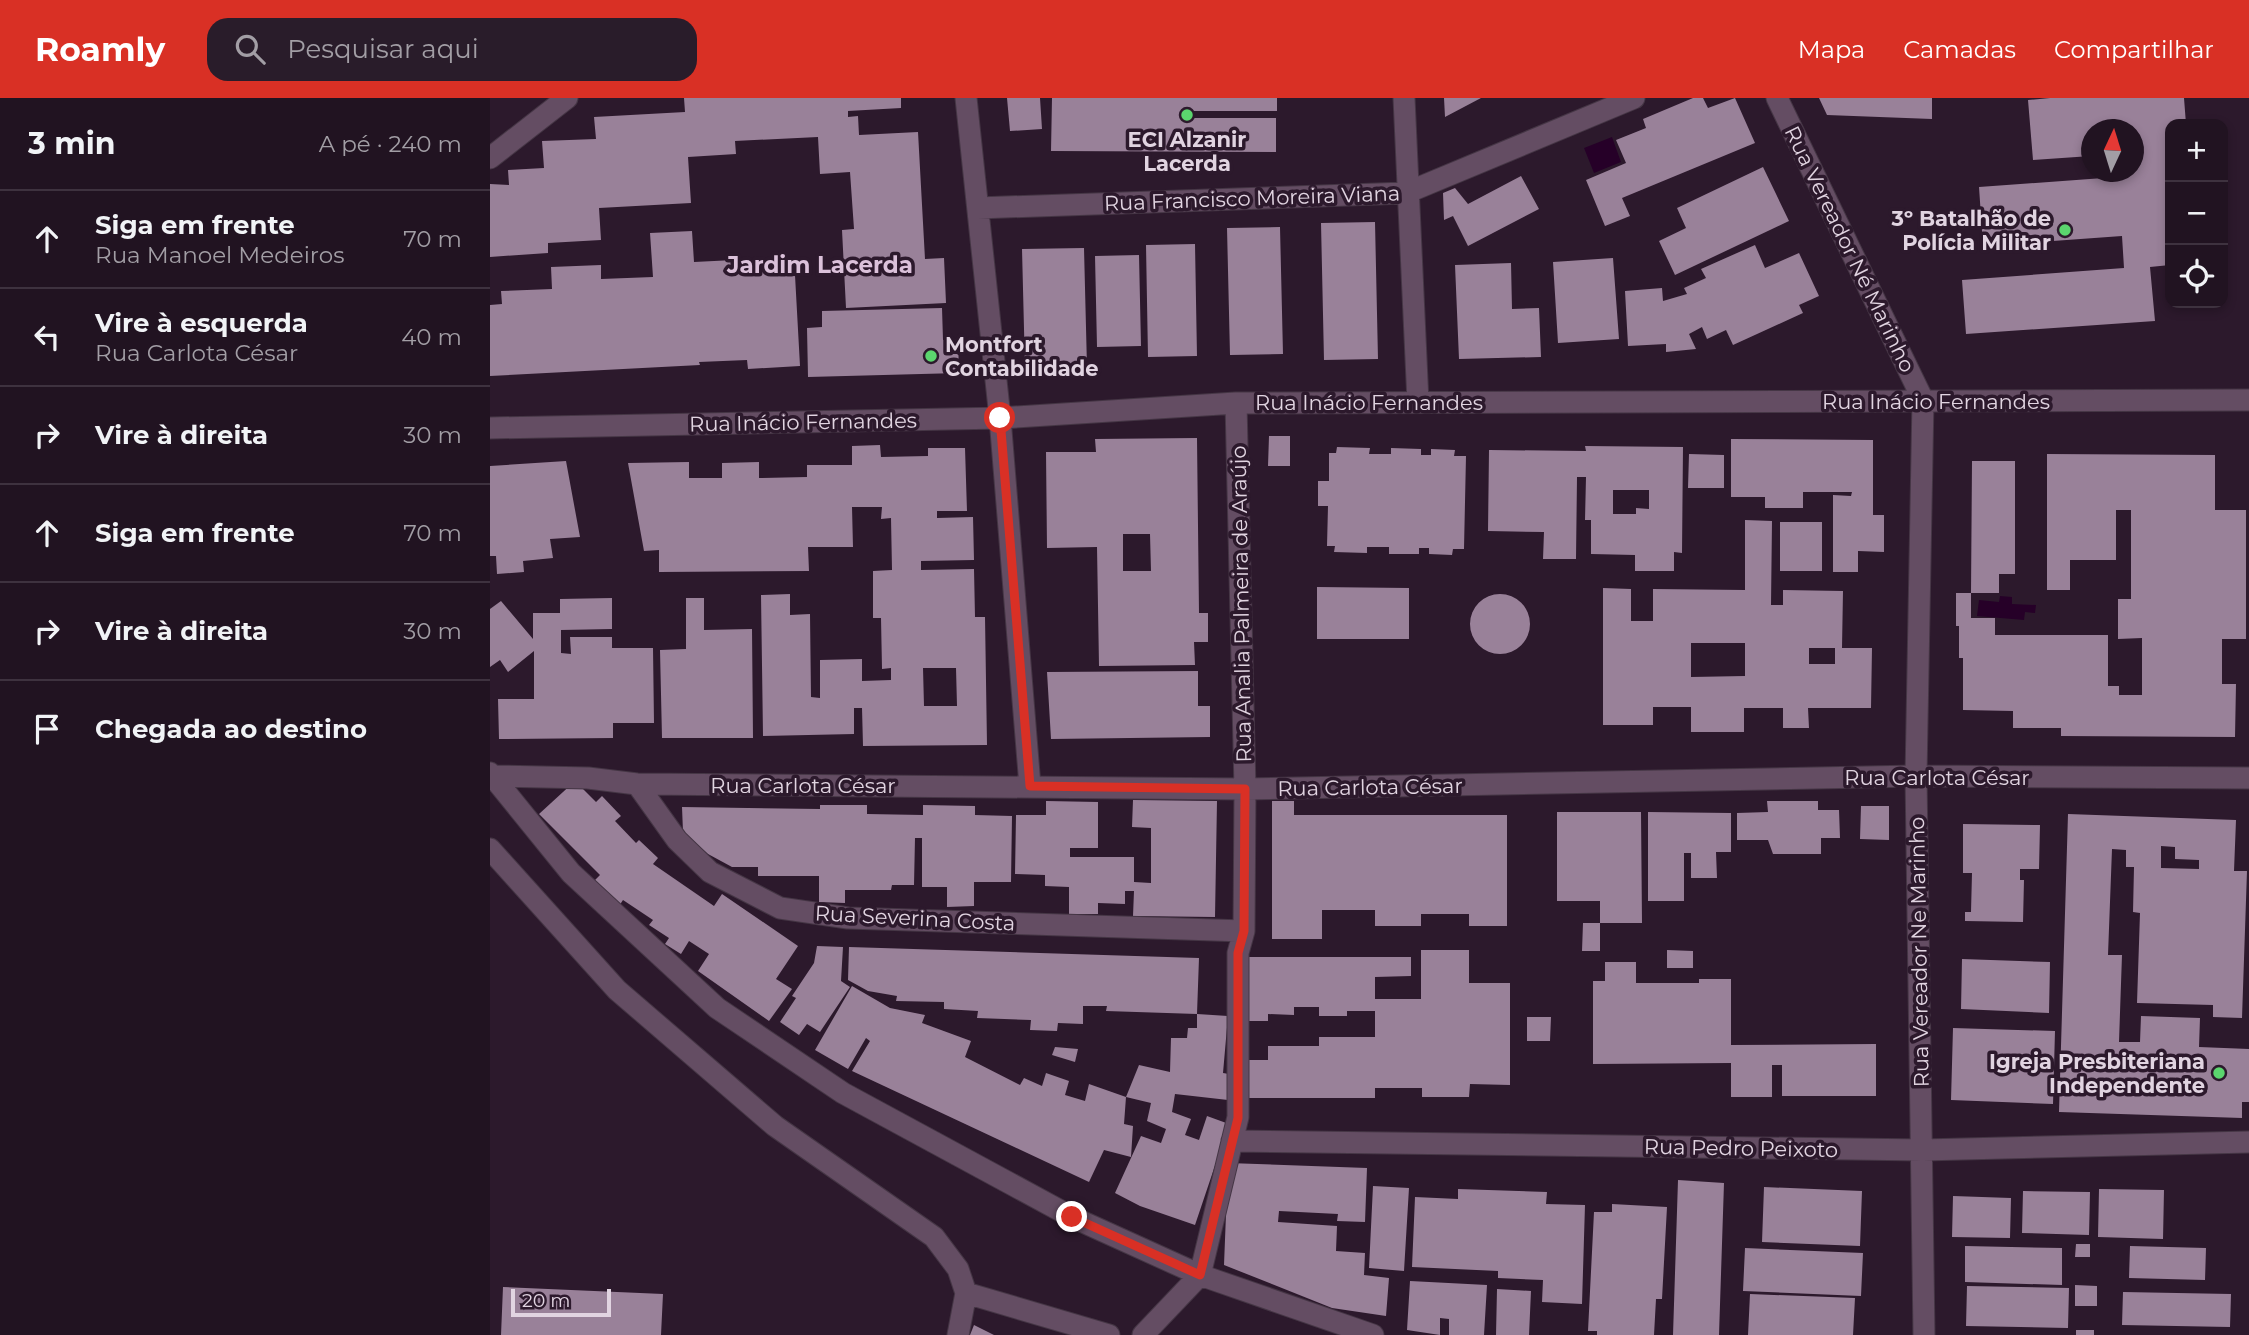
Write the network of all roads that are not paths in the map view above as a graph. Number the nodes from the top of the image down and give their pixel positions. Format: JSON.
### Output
{"nodes":[{"id":1,"x":966,"y":98,"type":"edge"},
{"id":2,"x":1404,"y":98,"type":"edge"},
{"id":3,"x":1634,"y":98,"type":"edge"},
{"id":4,"x":1777,"y":98,"type":"edge"},
{"id":5,"x":556,"y":101,"type":"edge"},
{"id":6,"x":490,"y":158,"type":"edge"},
{"id":7,"x":1406,"y":193,"type":"junction"},
{"id":8,"x":978,"y":208,"type":"junction"},
{"id":9,"x":1923,"y":400,"type":"junction"},
{"id":10,"x":2249,"y":400,"type":"edge"},
{"id":11,"x":1418,"y":402,"type":"junction"},
{"id":12,"x":1236,"y":403,"type":"junction"},
{"id":13,"x":1000,"y":418,"type":"junction"},
{"id":14,"x":490,"y":428,"type":"edge"},
{"id":15,"x":491,"y":775,"type":"edge"},
{"id":16,"x":1916,"y":776,"type":"junction"},
{"id":17,"x":2249,"y":778,"type":"edge"},
{"id":18,"x":637,"y":784,"type":"junction"},
{"id":19,"x":1030,"y":786,"type":"junction"},
{"id":20,"x":1245,"y":789,"type":"junction"},
{"id":21,"x":490,"y":849,"type":"edge"},
{"id":22,"x":1244,"y":931,"type":"junction"},
{"id":23,"x":1232,"y":1142,"type":"junction"},
{"id":24,"x":2249,"y":1142,"type":"edge"},
{"id":25,"x":1923,"y":1150,"type":"junction"},
{"id":26,"x":1200,"y":1275,"type":"junction"},
{"id":27,"x":966,"y":1293,"type":"junction"},
{"id":28,"x":958,"y":1335,"type":"edge"},
{"id":29,"x":1109,"y":1335,"type":"edge"},
{"id":30,"x":1143,"y":1335,"type":"edge"},
{"id":31,"x":1373,"y":1335,"type":"edge"},
{"id":32,"x":1924,"y":1335,"type":"edge"}],
"edges":[{"from":1,"to":8,"type":"street"},
{"from":2,"to":7,"type":"street"},
{"from":3,"to":7,"type":"street","name":"Rua Francisco Moreira Viana"},
{"from":4,"to":9,"type":"street","name":"Rua Vereador Né Marinho"},
{"from":5,"to":6,"type":"street"},
{"from":7,"to":8,"type":"street","name":"Rua Francisco Moreira Viana"},
{"from":7,"to":11,"type":"street"},
{"from":8,"to":13,"type":"street"},
{"from":9,"to":10,"type":"street","name":"Rua Inácio Fernandes"},
{"from":9,"to":11,"type":"street","name":"Rua Inácio Fernandes"},
{"from":9,"to":16,"type":"street","name":"Rua Vereador Ne Marinho"},
{"from":11,"to":12,"type":"street","name":"Rua Inácio Fernandes"},
{"from":12,"to":13,"type":"street","name":"Rua Inácio Fernandes"},
{"from":12,"to":20,"type":"street","name":"Rua Analia Palmeira de Araújo"},
{"from":13,"to":14,"type":"street","name":"Rua Inácio Fernandes"},
{"from":13,"to":19,"type":"street"},
{"from":15,"to":18,"type":"street","name":"Rua Carlota César"},
{"from":15,"to":26,"type":"street"},
{"from":16,"to":17,"type":"street","name":"Rua Carlota César"},
{"from":16,"to":20,"type":"street","name":"Rua Carlota César"},
{"from":16,"to":25,"type":"street","name":"Rua Vereador Ne Marinho"},
{"from":18,"to":19,"type":"street","name":"Rua Carlota César"},
{"from":18,"to":22,"type":"street","name":"Rua Severina Costa"},
{"from":19,"to":20,"type":"street","name":"Rua Carlota César"},
{"from":20,"to":22,"type":"street","name":"Rua Analia Palmeira de Araújo"},
{"from":21,"to":27,"type":"street"},
{"from":22,"to":23,"type":"street","name":"Rua Analia Palmeira de Araújo"},
{"from":23,"to":25,"type":"street","name":"Rua Pedro Peixoto"},
{"from":23,"to":26,"type":"street","name":"Rua Analia Palmeira de Araújo"},
{"from":24,"to":25,"type":"street","name":"Rua Pedro Peixoto"},
{"from":25,"to":32,"type":"street","name":"Rua Vereador Ne Marinho"},
{"from":26,"to":30,"type":"street"},
{"from":26,"to":31,"type":"street"},
{"from":27,"to":28,"type":"street"},
{"from":27,"to":29,"type":"street"}]}
